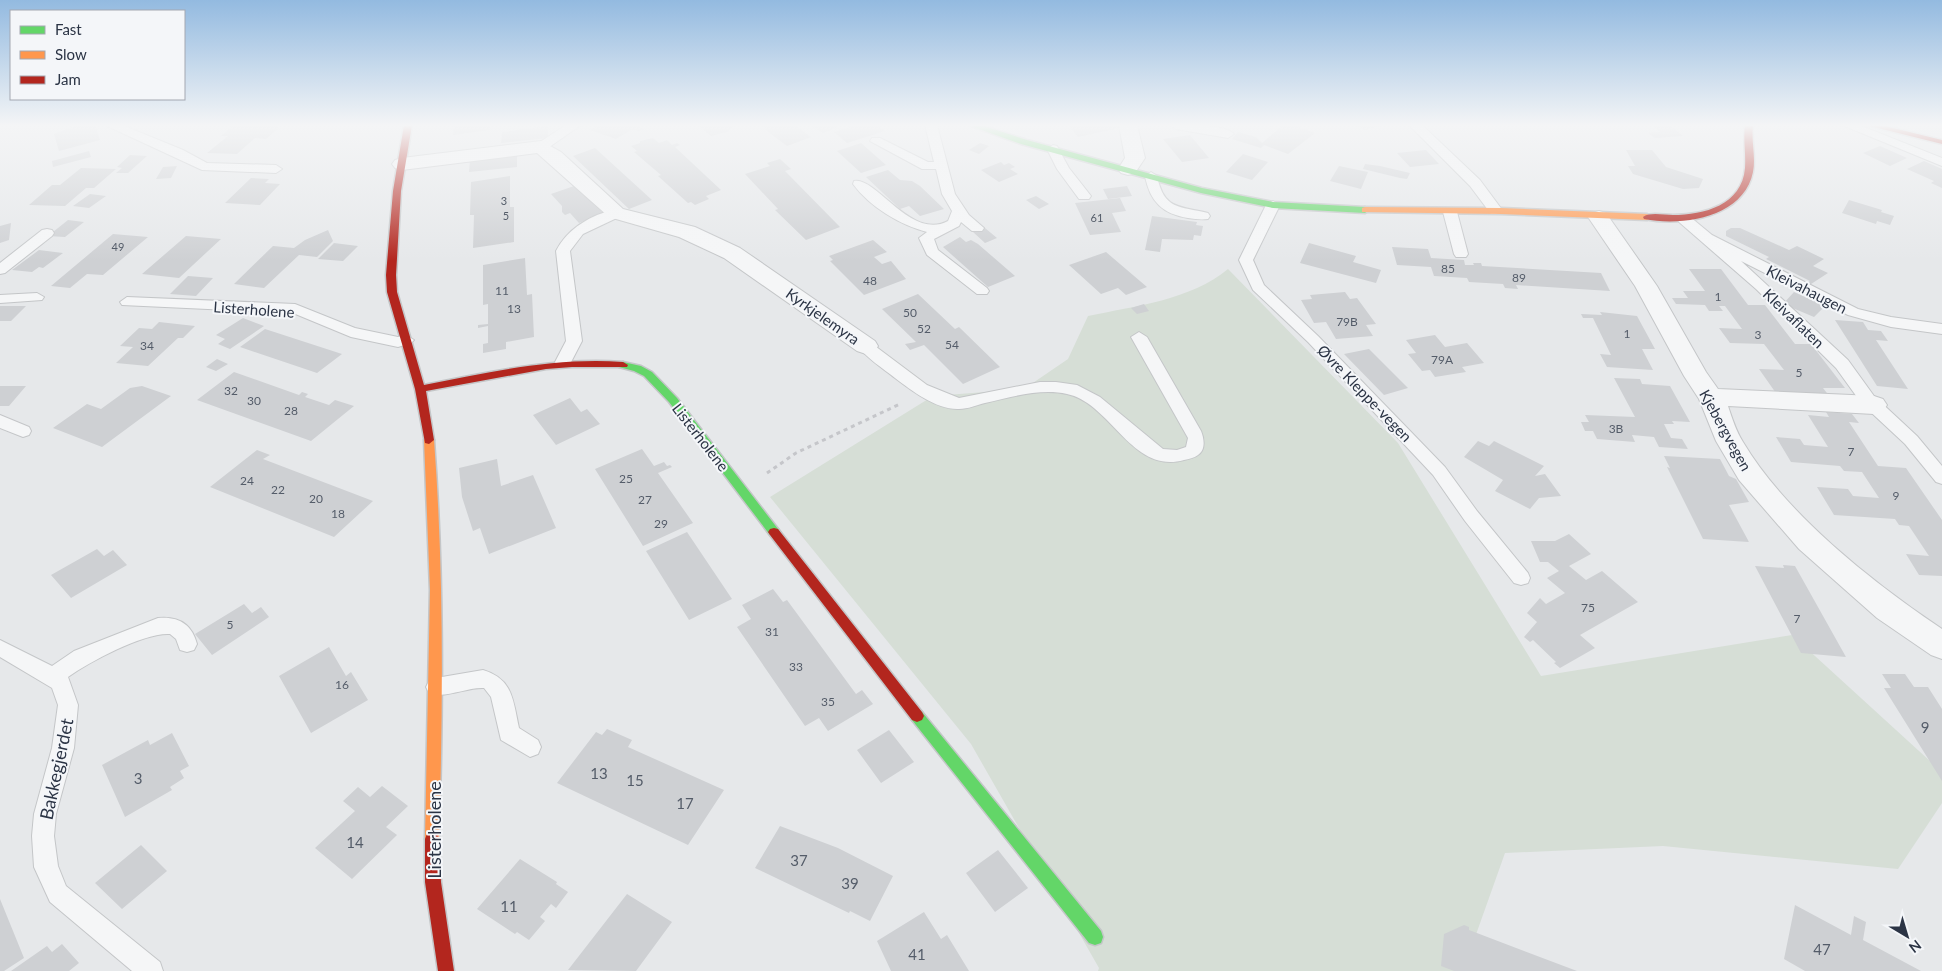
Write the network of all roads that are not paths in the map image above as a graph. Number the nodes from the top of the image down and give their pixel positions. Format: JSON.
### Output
{"nodes":[{"id":1,"x":401,"y":170,"type":"edge"},
{"id":2,"x":570,"y":170,"type":"edge"},
{"id":3,"x":942,"y":170,"type":"edge"},
{"id":4,"x":1063,"y":170,"type":"edge"},
{"id":5,"x":1132,"y":170,"type":"edge"},
{"id":6,"x":1462,"y":170,"type":"edge"},
{"id":7,"x":1749,"y":170,"type":"edge"},
{"id":8,"x":1151,"y":176,"type":"junction"},
{"id":9,"x":860,"y":184,"type":"dead end"},
{"id":10,"x":1084,"y":196,"type":"dead end"},
{"id":11,"x":1273,"y":205,"type":"junction"},
{"id":12,"x":1496,"y":211,"type":"junction"},
{"id":13,"x":958,"y":212,"type":"junction"},
{"id":14,"x":1450,"y":212,"type":"junction"},
{"id":15,"x":616,"y":213,"type":"junction"},
{"id":16,"x":1203,"y":216,"type":"dead end"},
{"id":17,"x":1599,"y":217,"type":"junction"},
{"id":18,"x":1684,"y":219,"type":"junction"},
{"id":19,"x":977,"y":228,"type":"dead end"},
{"id":20,"x":940,"y":229,"type":"junction"},
{"id":21,"x":48,"y":233,"type":"dead end"},
{"id":22,"x":1706,"y":238,"type":"junction"},
{"id":23,"x":1461,"y":254,"type":"dead end"},
{"id":24,"x":0,"y":270,"type":"edge"},
{"id":25,"x":982,"y":291,"type":"dead end"},
{"id":26,"x":37,"y":297,"type":"dead end"},
{"id":27,"x":0,"y":299,"type":"edge"},
{"id":28,"x":126,"y":302,"type":"dead end"},
{"id":29,"x":1942,"y":329,"type":"edge"},
{"id":30,"x":1139,"y":337,"type":"dead end"},
{"id":31,"x":406,"y":340,"type":"junction"},
{"id":32,"x":866,"y":346,"type":"joint"},
{"id":33,"x":563,"y":362,"type":"junction"},
{"id":34,"x":420,"y":389,"type":"junction"},
{"id":35,"x":1710,"y":397,"type":"junction"},
{"id":36,"x":1874,"y":405,"type":"junction"},
{"id":37,"x":0,"y":421,"type":"edge"},
{"id":38,"x":24,"y":431,"type":"dead end"},
{"id":39,"x":1942,"y":478,"type":"edge"},
{"id":40,"x":1521,"y":578,"type":"dead end"},
{"id":41,"x":187,"y":644,"type":"dead end"},
{"id":42,"x":1942,"y":646,"type":"edge"},
{"id":43,"x":0,"y":648,"type":"edge"},
{"id":44,"x":52,"y":677,"type":"junction"},
{"id":45,"x":436,"y":687,"type":"junction"},
{"id":46,"x":530,"y":747,"type":"dead end"},
{"id":47,"x":1095,"y":937,"type":"dead end"},
{"id":48,"x":151,"y":971,"type":"edge"},
{"id":49,"x":446,"y":971,"type":"edge"}],
"edges":[{"from":1,"to":31,"type":"street","name":"Listerholene"},
{"from":2,"to":15,"type":"street","name":"Kyrkjelemyra"},
{"from":3,"to":13,"type":"lane"},
{"from":4,"to":10,"type":"lane"},
{"from":5,"to":8,"type":"street"},
{"from":6,"to":12,"type":"lane"},
{"from":7,"to":18,"type":"street"},
{"from":8,"to":11,"type":"street"},
{"from":8,"to":16,"type":"lane"},
{"from":9,"to":20,"type":"lane"},
{"from":11,"to":14,"type":"street"},
{"from":11,"to":40,"type":"lane","name":"Øvre Kleppe-vegen"},
{"from":12,"to":14,"type":"street"},
{"from":12,"to":17,"type":"street"},
{"from":13,"to":19,"type":"lane"},
{"from":13,"to":20,"type":"lane"},
{"from":14,"to":23,"type":"lane"},
{"from":15,"to":32,"type":"street","name":"Kyrkjelemyra"},
{"from":15,"to":33,"type":"lane"},
{"from":17,"to":18,"type":"street"},
{"from":17,"to":35,"type":"street","name":"Kjebergvegen"},
{"from":18,"to":22,"type":"lane","name":"Kleivahaugen"},
{"from":20,"to":25,"type":"lane"},
{"from":21,"to":24,"type":"lane"},
{"from":22,"to":29,"type":"lane","name":"Kleivahaugen"},
{"from":22,"to":36,"type":"lane","name":"Kleivaflaten"},
{"from":26,"to":27,"type":"lane"},
{"from":28,"to":31,"type":"lane","name":"Listerholene"},
{"from":30,"to":32,"type":"lane","name":"Kyrkjelemyra"},
{"from":31,"to":34,"type":"street","name":"Listerholene"},
{"from":33,"to":34,"type":"street","name":"Listerholene"},
{"from":33,"to":47,"type":"street","name":"Listerholene"},
{"from":34,"to":45,"type":"street","name":"Listerholene"},
{"from":35,"to":36,"type":"street"},
{"from":35,"to":42,"type":"street","name":"Kjebergvegen"},
{"from":36,"to":39,"type":"lane","name":"Kleivaflaten"},
{"from":37,"to":38,"type":"lane"},
{"from":41,"to":44,"type":"lane"},
{"from":43,"to":44,"type":"lane","name":"Bakkegjerdet"},
{"from":44,"to":48,"type":"lane","name":"Bakkegjerdet"},
{"from":45,"to":46,"type":"lane"},
{"from":45,"to":49,"type":"street","name":"Listerholene"}]}
